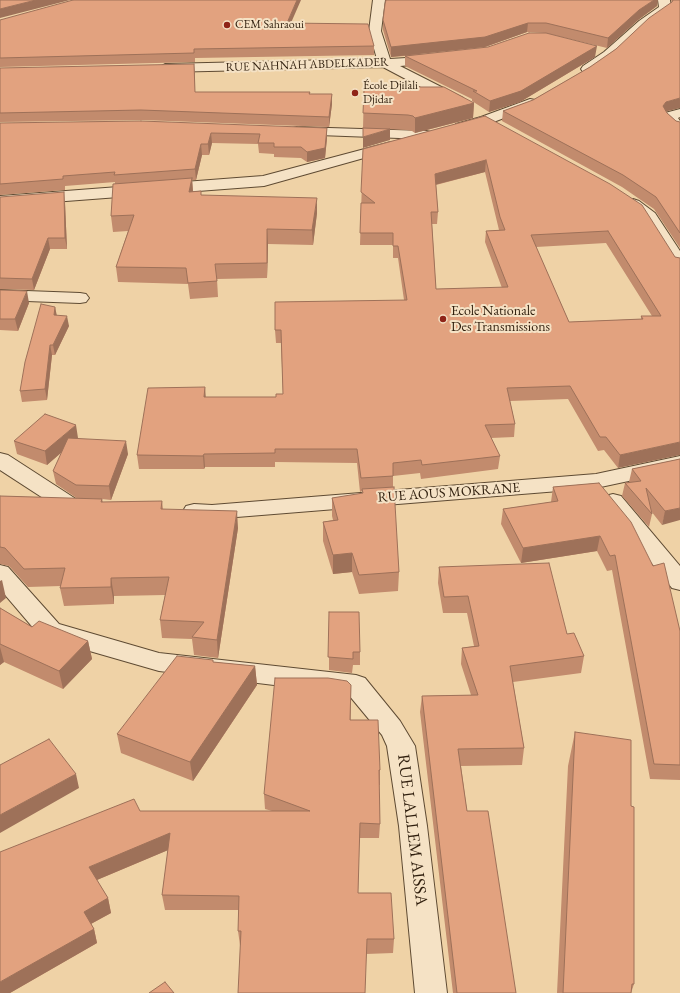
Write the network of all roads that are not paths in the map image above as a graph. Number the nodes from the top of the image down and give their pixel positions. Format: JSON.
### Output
{"nodes":[{"id":1,"x":379,"y":0,"type":"edge"},
{"id":2,"x":664,"y":0,"type":"edge"},
{"id":3,"x":595,"y":51,"type":"edge"},
{"id":4,"x":609,"y":55,"type":"junction"},
{"id":5,"x":443,"y":58,"type":"edge"},
{"id":6,"x":385,"y":63,"type":"junction"},
{"id":7,"x":149,"y":69,"type":"edge"},
{"id":8,"x":576,"y":76,"type":"edge"},
{"id":9,"x":543,"y":95,"type":"edge"},
{"id":10,"x":680,"y":113,"type":"edge"},
{"id":11,"x":486,"y":120,"type":"junction"},
{"id":12,"x":500,"y":128,"type":"edge"},
{"id":13,"x":680,"y":128,"type":"edge"},
{"id":14,"x":284,"y":130,"type":"edge"},
{"id":15,"x":426,"y":135,"type":"junction"},
{"id":16,"x":622,"y":196,"type":"edge"},
{"id":17,"x":0,"y":201,"type":"edge"},
{"id":18,"x":680,"y":264,"type":"edge"},
{"id":19,"x":0,"y":295,"type":"edge"},
{"id":20,"x":80,"y":298,"type":"dead end"},
{"id":21,"x":0,"y":460,"type":"edge"},
{"id":22,"x":680,"y":463,"type":"edge"},
{"id":23,"x":596,"y":481,"type":"junction"},
{"id":24,"x":32,"y":505,"type":"edge"},
{"id":25,"x":71,"y":506,"type":"junction"},
{"id":26,"x":95,"y":507,"type":"edge"},
{"id":27,"x":173,"y":510,"type":"edge"},
{"id":28,"x":0,"y":573,"type":"edge"},
{"id":29,"x":680,"y":582,"type":"edge"},
{"id":30,"x":431,"y":993,"type":"edge"}],
"edges":[{"from":1,"to":6,"type":"street"},
{"from":2,"to":4,"type":"street"},
{"from":3,"to":4,"type":"street"},
{"from":4,"to":8,"type":"street"},
{"from":5,"to":6,"type":"street","name":"RUE NAHNAH ABDELKADER"},
{"from":6,"to":7,"type":"street","name":"RUE NAHNAH ABDELKADER"},
{"from":6,"to":11,"type":"street"},
{"from":9,"to":11,"type":"street"},
{"from":10,"to":13,"type":"street"},
{"from":11,"to":12,"type":"street"},
{"from":11,"to":15,"type":"street"},
{"from":14,"to":15,"type":"street"},
{"from":15,"to":17,"type":"street"},
{"from":16,"to":18,"type":"street"},
{"from":19,"to":20,"type":"street"},
{"from":21,"to":25,"type":"street"},
{"from":22,"to":23,"type":"street","name":"RUE AOUS MOKRANE"},
{"from":23,"to":27,"type":"street","name":"RUE AOUS MOKRANE"},
{"from":23,"to":29,"type":"street"},
{"from":24,"to":25,"type":"street"},
{"from":25,"to":26,"type":"street"},
{"from":28,"to":30,"type":"street","name":"RUE LALLEM AISSA"}]}
